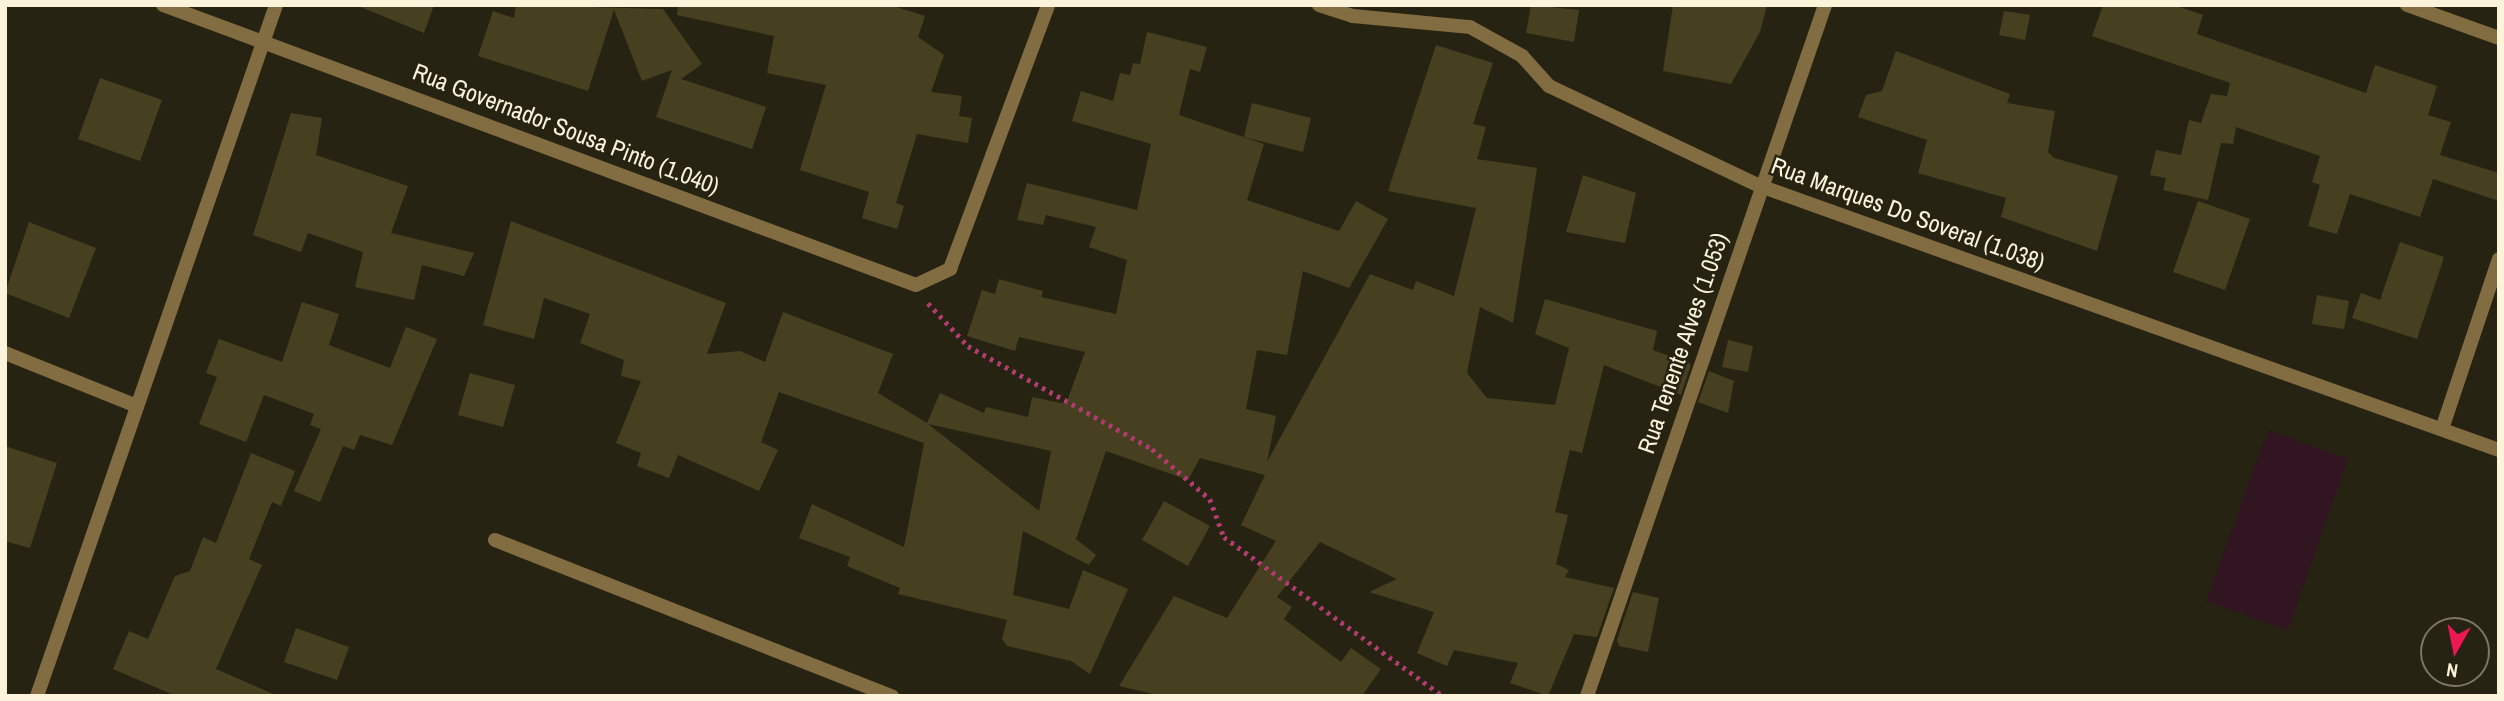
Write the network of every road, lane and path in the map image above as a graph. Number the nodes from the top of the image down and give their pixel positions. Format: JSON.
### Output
{"nodes":[{"id":1,"x":163,"y":5,"type":"edge"},
{"id":2,"x":276,"y":5,"type":"edge"},
{"id":3,"x":1048,"y":5,"type":"edge"},
{"id":4,"x":1319,"y":5,"type":"edge"},
{"id":5,"x":1825,"y":5,"type":"edge"},
{"id":6,"x":2407,"y":5,"type":"edge"},
{"id":7,"x":2499,"y":38,"type":"edge"},
{"id":8,"x":264,"y":40,"type":"junction"},
{"id":9,"x":1760,"y":186,"type":"junction"},
{"id":10,"x":2499,"y":259,"type":"edge"},
{"id":11,"x":916,"y":285,"type":"junction"},
{"id":12,"x":5,"y":353,"type":"edge"},
{"id":13,"x":137,"y":406,"type":"junction"},
{"id":14,"x":2442,"y":429,"type":"junction"},
{"id":15,"x":2499,"y":450,"type":"edge"},
{"id":16,"x":495,"y":540,"type":"dead end"},
{"id":17,"x":37,"y":696,"type":"edge"},
{"id":18,"x":892,"y":696,"type":"edge"},
{"id":19,"x":1443,"y":696,"type":"edge"},
{"id":20,"x":1587,"y":696,"type":"edge"}],
"edges":[{"from":1,"to":8,"type":"street","name":"Rua Governador Sousa Pinto (1.040)"},
{"from":2,"to":8,"type":"street"},
{"from":3,"to":11,"type":"street"},
{"from":4,"to":9,"type":"street","name":"Rua Marques Do Soveral (1.038)"},
{"from":5,"to":9,"type":"street","name":"Rua Tenente Alves (1.053)"},
{"from":6,"to":7,"type":"street"},
{"from":8,"to":11,"type":"street","name":"Rua Governador Sousa Pinto (1.040)"},
{"from":8,"to":13,"type":"street"},
{"from":9,"to":14,"type":"street","name":"Rua Marques Do Soveral (1.038)"},
{"from":9,"to":20,"type":"street","name":"Rua Tenente Alves (1.053)"},
{"from":10,"to":14,"type":"street"},
{"from":11,"to":19,"type":"path"},
{"from":12,"to":13,"type":"street"},
{"from":13,"to":17,"type":"street"},
{"from":14,"to":15,"type":"street","name":"Rua Marques Do Soveral (1.038)"},
{"from":16,"to":18,"type":"street"}]}
